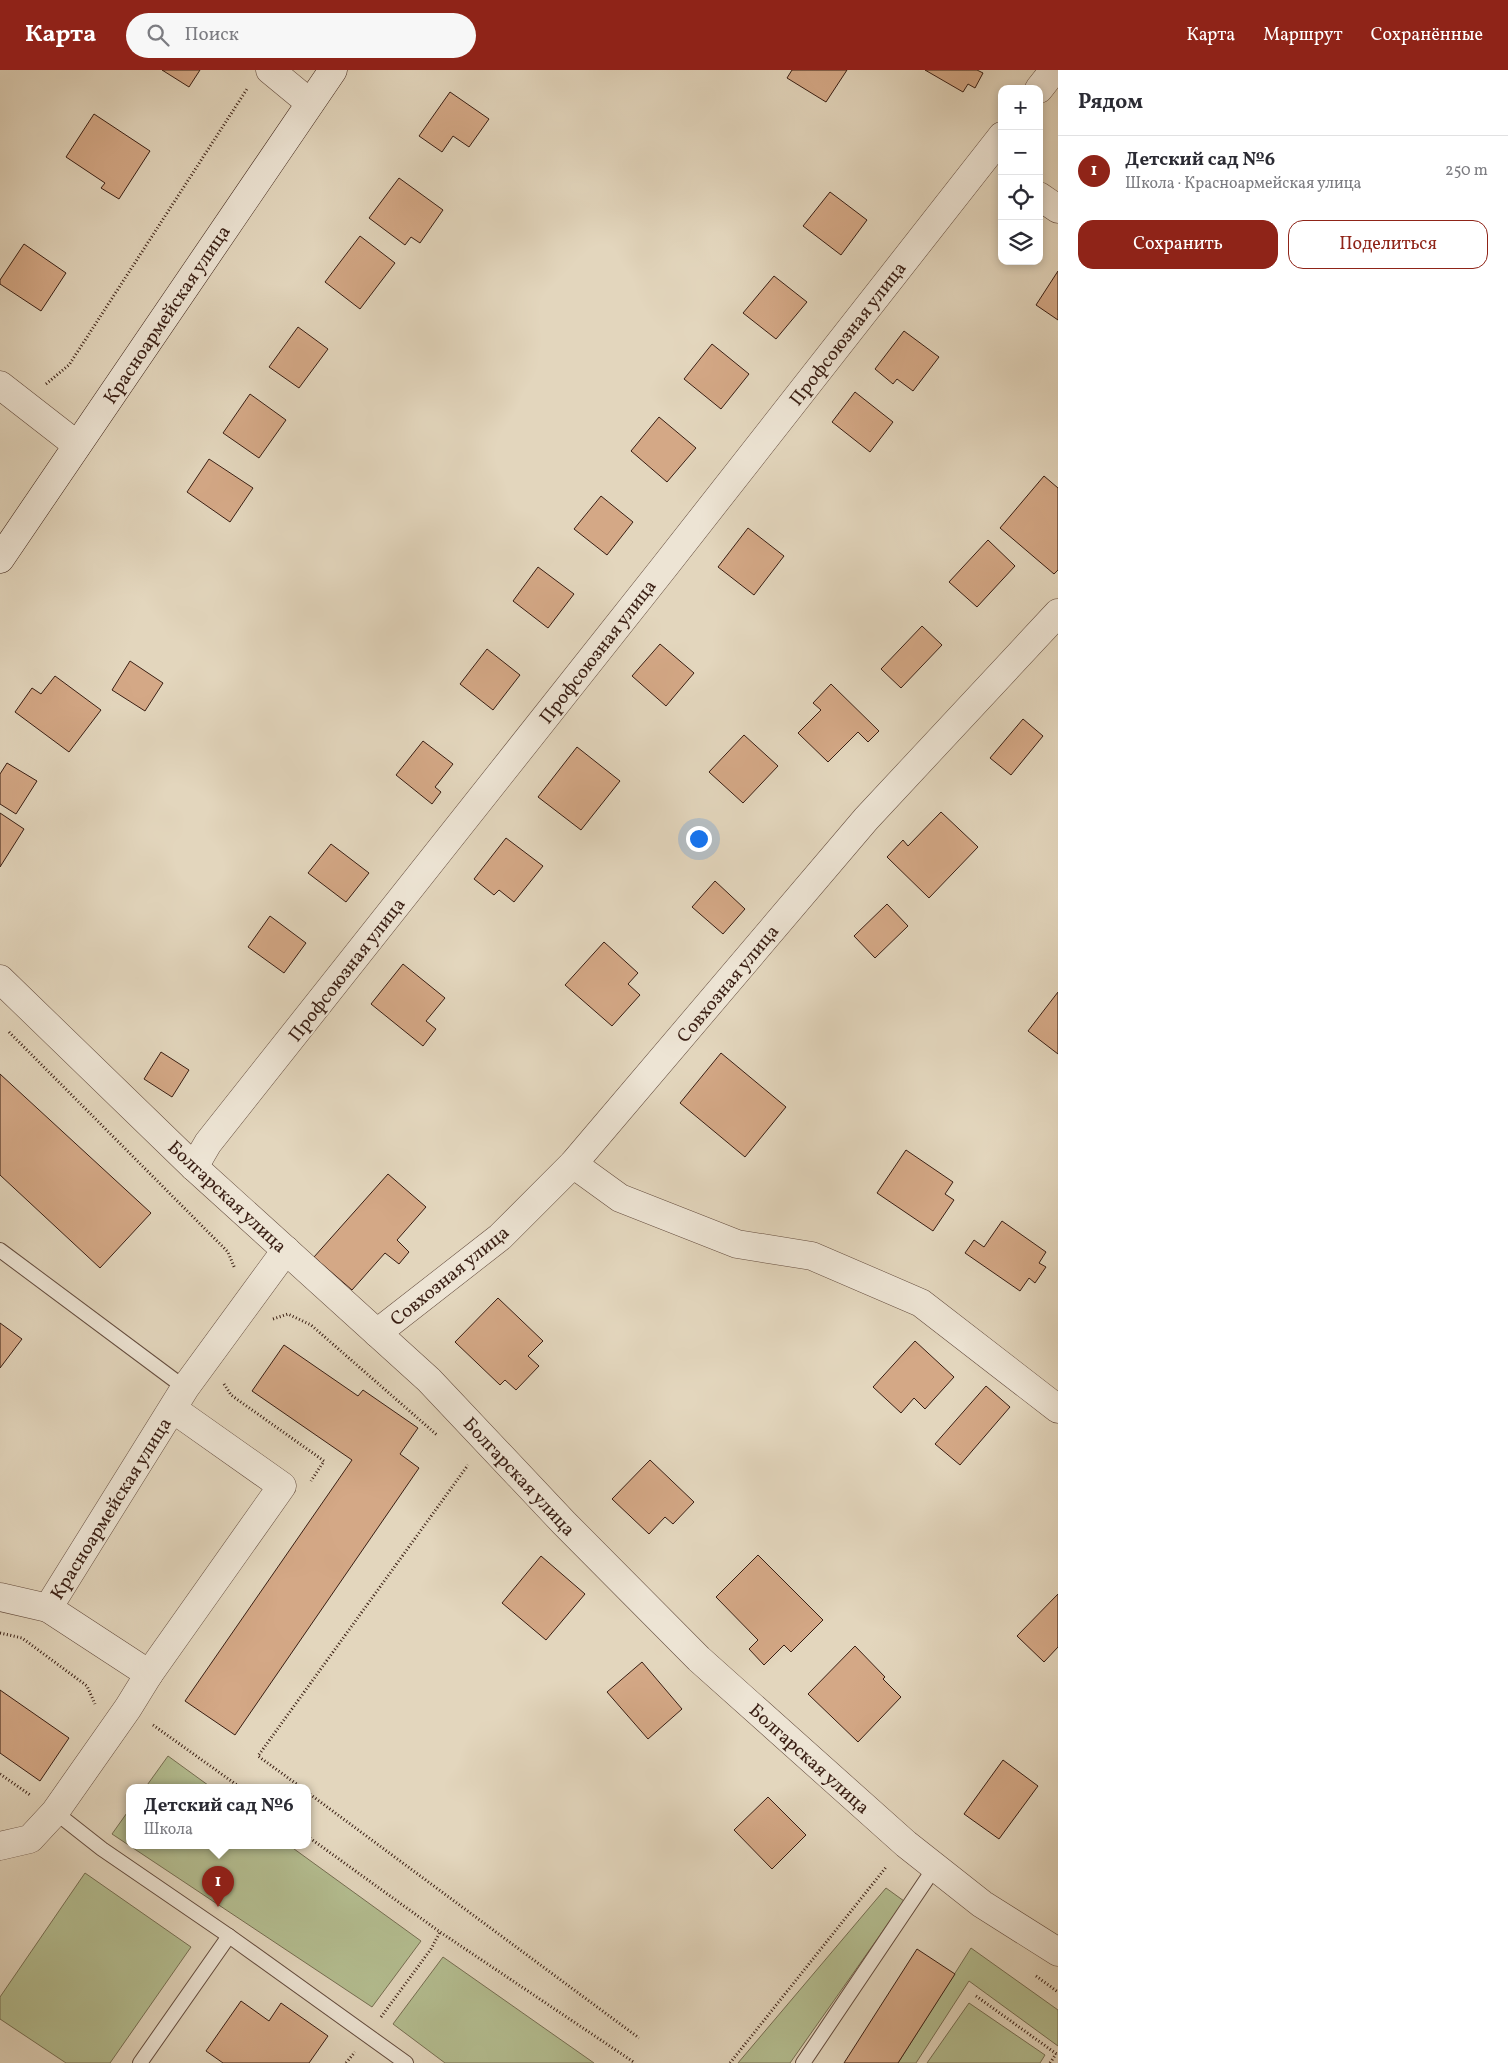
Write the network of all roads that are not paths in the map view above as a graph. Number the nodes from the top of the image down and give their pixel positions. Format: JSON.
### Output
{"nodes":[{"id":1,"x":270,"y":70,"type":"edge"},
{"id":2,"x":333,"y":70,"type":"edge"},
{"id":3,"x":1054,"y":70,"type":"edge"},
{"id":4,"x":1042,"y":85,"type":"edge"},
{"id":5,"x":310,"y":103,"type":"junction"},
{"id":6,"x":998,"y":149,"type":"edge"},
{"id":7,"x":993,"y":166,"type":"edge"},
{"id":8,"x":1043,"y":199,"type":"edge"},
{"id":9,"x":1058,"y":209,"type":"edge"},
{"id":10,"x":0,"y":385,"type":"edge"},
{"id":11,"x":77,"y":445,"type":"junction"},
{"id":12,"x":0,"y":559,"type":"edge"},
{"id":13,"x":1058,"y":613,"type":"edge"},
{"id":14,"x":0,"y":979,"type":"edge"},
{"id":15,"x":573,"y":1164,"type":"junction"},
{"id":16,"x":194,"y":1167,"type":"junction"},
{"id":17,"x":0,"y":1250,"type":"edge"},
{"id":18,"x":286,"y":1250,"type":"junction"},
{"id":19,"x":377,"y":1332,"type":"junction"},
{"id":20,"x":179,"y":1399,"type":"junction"},
{"id":21,"x":1058,"y":1409,"type":"edge"},
{"id":22,"x":0,"y":1597,"type":"edge"},
{"id":23,"x":48,"y":1608,"type":"junction"},
{"id":24,"x":149,"y":1674,"type":"junction"},
{"id":25,"x":45,"y":1805,"type":"junction"},
{"id":26,"x":0,"y":1846,"type":"edge"},
{"id":27,"x":936,"y":1867,"type":"junction"},
{"id":28,"x":229,"y":1936,"type":"junction"},
{"id":29,"x":1058,"y":1952,"type":"edge"},
{"id":30,"x":140,"y":2063,"type":"edge"},
{"id":31,"x":406,"y":2063,"type":"edge"},
{"id":32,"x":803,"y":2063,"type":"edge"}],
"edges":[{"from":1,"to":5,"type":"street"},
{"from":2,"to":5,"type":"street","name":"Красноармейская улица"},
{"from":3,"to":4,"type":"street"},
{"from":5,"to":11,"type":"street","name":"Красноармейская улица"},
{"from":6,"to":7,"type":"street","name":"Профсоюзная улица"},
{"from":7,"to":16,"type":"street","name":"Профсоюзная улица"},
{"from":8,"to":9,"type":"street"},
{"from":10,"to":11,"type":"street"},
{"from":11,"to":12,"type":"street","name":"Красноармейская улица"},
{"from":13,"to":15,"type":"street","name":"Совхозная улица"},
{"from":14,"to":16,"type":"street","name":"Болгарская улица"},
{"from":15,"to":19,"type":"street","name":"Совхозная улица"},
{"from":15,"to":21,"type":"street"},
{"from":16,"to":18,"type":"street","name":"Болгарская улица"},
{"from":17,"to":20,"type":"lane"},
{"from":18,"to":19,"type":"street","name":"Болгарская улица"},
{"from":18,"to":20,"type":"street","name":"Красноармейская улица"},
{"from":19,"to":27,"type":"street","name":"Болгарская улица"},
{"from":20,"to":23,"type":"street","name":"Красноармейская улица"},
{"from":20,"to":24,"type":"street","name":"Красноармейская улица"},
{"from":22,"to":23,"type":"street","name":"Красноармейская улица"},
{"from":23,"to":24,"type":"street","name":"Красноармейская улица"},
{"from":24,"to":25,"type":"street","name":"Красноармейская улица"},
{"from":25,"to":26,"type":"street","name":"Красноармейская улица"},
{"from":25,"to":28,"type":"lane"},
{"from":27,"to":29,"type":"street","name":"Болгарская улица"},
{"from":27,"to":32,"type":"lane"},
{"from":28,"to":30,"type":"lane"},
{"from":28,"to":31,"type":"lane"}]}
